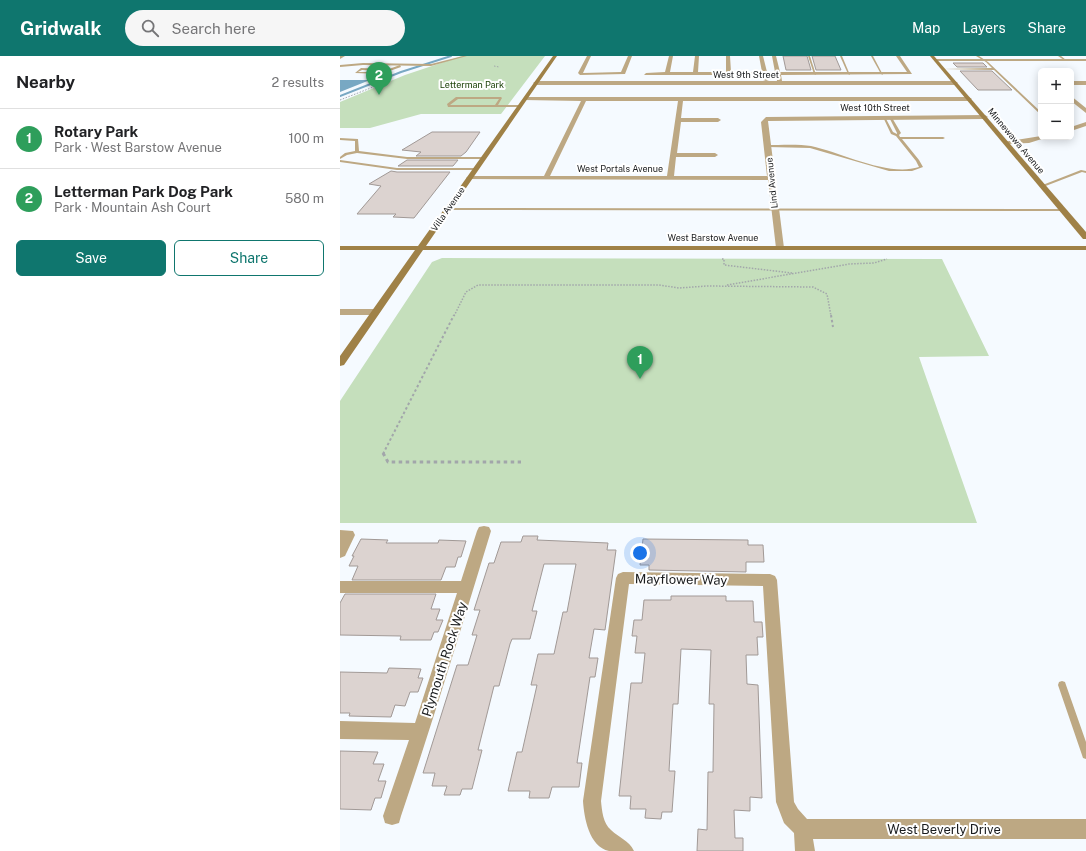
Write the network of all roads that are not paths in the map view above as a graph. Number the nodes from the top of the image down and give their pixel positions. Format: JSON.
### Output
{"nodes":[{"id":1,"x":343,"y":56,"type":"edge"},
{"id":2,"x":466,"y":56,"type":"edge"},
{"id":3,"x":555,"y":56,"type":"edge"},
{"id":4,"x":589,"y":56,"type":"edge"},
{"id":5,"x":630,"y":56,"type":"edge"},
{"id":6,"x":671,"y":56,"type":"edge"},
{"id":7,"x":697,"y":56,"type":"edge"},
{"id":8,"x":728,"y":56,"type":"edge"},
{"id":9,"x":761,"y":56,"type":"edge"},
{"id":10,"x":774,"y":56,"type":"edge"},
{"id":11,"x":809,"y":56,"type":"edge"},
{"id":12,"x":841,"y":56,"type":"edge"},
{"id":13,"x":872,"y":56,"type":"edge"},
{"id":14,"x":898,"y":56,"type":"edge"},
{"id":15,"x":977,"y":56,"type":"edge"},
{"id":16,"x":1019,"y":56,"type":"edge"},
{"id":17,"x":1059,"y":56,"type":"edge"},
{"id":18,"x":340,"y":58,"type":"edge"},
{"id":19,"x":934,"y":58,"type":"edge"},
{"id":20,"x":983,"y":60,"type":"junction"},
{"id":21,"x":1024,"y":60,"type":"junction"},
{"id":22,"x":1065,"y":60,"type":"junction"},
{"id":23,"x":1086,"y":60,"type":"edge"},
{"id":24,"x":406,"y":64,"type":"junction"},
{"id":25,"x":340,"y":66,"type":"edge"},
{"id":26,"x":944,"y":69,"type":"junction"},
{"id":27,"x":390,"y":70,"type":"junction"},
{"id":28,"x":995,"y":70,"type":"junction"},
{"id":29,"x":646,"y":74,"type":"dead end"},
{"id":30,"x":667,"y":74,"type":"junction"},
{"id":31,"x":695,"y":74,"type":"junction"},
{"id":32,"x":729,"y":74,"type":"junction"},
{"id":33,"x":765,"y":74,"type":"junction"},
{"id":34,"x":778,"y":74,"type":"junction"},
{"id":35,"x":815,"y":74,"type":"junction"},
{"id":36,"x":849,"y":74,"type":"junction"},
{"id":37,"x":882,"y":74,"type":"junction"},
{"id":38,"x":536,"y":83,"type":"junction"},
{"id":39,"x":766,"y":83,"type":"junction"},
{"id":40,"x":780,"y":83,"type":"junction"},
{"id":41,"x":955,"y":83,"type":"junction"},
{"id":42,"x":1074,"y":83,"type":"edge"},
{"id":43,"x":1086,"y":83,"type":"edge"},
{"id":44,"x":526,"y":99,"type":"junction"},
{"id":45,"x":584,"y":99,"type":"junction"},
{"id":46,"x":681,"y":99,"type":"junction"},
{"id":47,"x":969,"y":99,"type":"junction"},
{"id":48,"x":1074,"y":101,"type":"edge"},
{"id":49,"x":496,"y":106,"type":"junction"},
{"id":50,"x":521,"y":106,"type":"junction"},
{"id":51,"x":1085,"y":110,"type":"edge"},
{"id":52,"x":1038,"y":111,"type":"edge"},
{"id":53,"x":887,"y":117,"type":"junction"},
{"id":54,"x":985,"y":118,"type":"junction"},
{"id":55,"x":766,"y":119,"type":"joint"},
{"id":56,"x":678,"y":120,"type":"junction"},
{"id":57,"x":718,"y":120,"type":"dead end"},
{"id":58,"x":1086,"y":124,"type":"edge"},
{"id":59,"x":1074,"y":128,"type":"edge"},
{"id":60,"x":898,"y":136,"type":"junction"},
{"id":61,"x":943,"y":138,"type":"dead end"},
{"id":62,"x":1038,"y":139,"type":"edge"},
{"id":63,"x":340,"y":140,"type":"edge"},
{"id":64,"x":1006,"y":142,"type":"junction"},
{"id":65,"x":768,"y":148,"type":"junction"},
{"id":66,"x":356,"y":152,"type":"junction"},
{"id":67,"x":674,"y":155,"type":"junction"},
{"id":68,"x":716,"y":155,"type":"dead end"},
{"id":69,"x":340,"y":158,"type":"edge"},
{"id":70,"x":483,"y":158,"type":"junction"},
{"id":71,"x":340,"y":161,"type":"edge"},
{"id":72,"x":475,"y":169,"type":"junction"},
{"id":73,"x":1085,"y":171,"type":"edge"},
{"id":74,"x":469,"y":178,"type":"junction"},
{"id":75,"x":546,"y":178,"type":"junction"},
{"id":76,"x":670,"y":178,"type":"junction"},
{"id":77,"x":771,"y":178,"type":"junction"},
{"id":78,"x":1042,"y":186,"type":"junction"},
{"id":79,"x":448,"y":209,"type":"junction"},
{"id":80,"x":775,"y":209,"type":"junction"},
{"id":81,"x":1063,"y":210,"type":"junction"},
{"id":82,"x":1086,"y":237,"type":"edge"},
{"id":83,"x":340,"y":248,"type":"edge"},
{"id":84,"x":421,"y":248,"type":"junction"},
{"id":85,"x":780,"y":248,"type":"junction"},
{"id":86,"x":1086,"y":248,"type":"edge"},
{"id":87,"x":340,"y":312,"type":"edge"},
{"id":88,"x":374,"y":312,"type":"junction"},
{"id":89,"x":340,"y":363,"type":"edge"},
{"id":90,"x":484,"y":531,"type":"dead end"},
{"id":91,"x":344,"y":535,"type":"edge"},
{"id":92,"x":340,"y":552,"type":"edge"},
{"id":93,"x":340,"y":587,"type":"edge"},
{"id":94,"x":467,"y":587,"type":"junction"},
{"id":95,"x":1062,"y":685,"type":"dead end"},
{"id":96,"x":340,"y":730,"type":"edge"},
{"id":97,"x":421,"y":732,"type":"junction"},
{"id":98,"x":1086,"y":755,"type":"edge"},
{"id":99,"x":392,"y":816,"type":"dead end"},
{"id":100,"x":803,"y":829,"type":"junction"},
{"id":101,"x":1086,"y":829,"type":"edge"},
{"id":102,"x":624,"y":851,"type":"edge"},
{"id":103,"x":805,"y":851,"type":"edge"}],
"edges":[{"from":1,"to":18,"type":"street"},
{"from":2,"to":24,"type":"lane"},
{"from":3,"to":38,"type":"main road","name":"Villa Avenue"},
{"from":4,"to":5,"type":"street"},
{"from":6,"to":30,"type":"street"},
{"from":7,"to":31,"type":"street"},
{"from":8,"to":32,"type":"street"},
{"from":9,"to":33,"type":"street"},
{"from":10,"to":34,"type":"street"},
{"from":11,"to":35,"type":"lane"},
{"from":12,"to":36,"type":"lane"},
{"from":13,"to":37,"type":"lane"},
{"from":14,"to":37,"type":"street"},
{"from":15,"to":20,"type":"lane"},
{"from":16,"to":21,"type":"street"},
{"from":17,"to":22,"type":"lane"},
{"from":19,"to":20,"type":"street"},
{"from":19,"to":26,"type":"main road","name":"Minnewawa Avenue"},
{"from":20,"to":21,"type":"street"},
{"from":20,"to":28,"type":"lane"},
{"from":21,"to":22,"type":"street"},
{"from":22,"to":23,"type":"street"},
{"from":24,"to":25,"type":"lane"},
{"from":24,"to":27,"type":"lane"},
{"from":26,"to":28,"type":"lane"},
{"from":26,"to":41,"type":"main road","name":"Minnewawa Avenue"},
{"from":27,"to":27,"type":"lane"},
{"from":28,"to":52,"type":"lane"},
{"from":29,"to":30,"type":"street"},
{"from":30,"to":31,"type":"street"},
{"from":31,"to":32,"type":"street"},
{"from":32,"to":33,"type":"street"},
{"from":33,"to":34,"type":"street"},
{"from":33,"to":39,"type":"street"},
{"from":34,"to":35,"type":"street"},
{"from":34,"to":40,"type":"street"},
{"from":35,"to":36,"type":"street"},
{"from":36,"to":37,"type":"street"},
{"from":38,"to":39,"type":"street","name":"West 9th Street"},
{"from":38,"to":44,"type":"main road","name":"Villa Avenue"},
{"from":39,"to":40,"type":"street","name":"West 9th Street"},
{"from":40,"to":41,"type":"street","name":"West 9th Street"},
{"from":41,"to":47,"type":"main road","name":"Minnewawa Avenue"},
{"from":42,"to":43,"type":"street"},
{"from":44,"to":45,"type":"street"},
{"from":44,"to":50,"type":"main road","name":"Villa Avenue"},
{"from":45,"to":46,"type":"street"},
{"from":45,"to":75,"type":"street"},
{"from":46,"to":47,"type":"street"},
{"from":46,"to":56,"type":"street"},
{"from":47,"to":54,"type":"main road","name":"Minnewawa Avenue"},
{"from":48,"to":51,"type":"street"},
{"from":49,"to":49,"type":"lane"},
{"from":49,"to":50,"type":"lane"},
{"from":50,"to":70,"type":"main road","name":"Villa Avenue"},
{"from":53,"to":54,"type":"street","name":"West 10th Street"},
{"from":53,"to":55,"type":"street","name":"West 10th Street"},
{"from":53,"to":60,"type":"lane"},
{"from":53,"to":60,"type":"lane"},
{"from":54,"to":64,"type":"main road","name":"Minnewawa Avenue"},
{"from":55,"to":65,"type":"street","name":"Lind Avenue"},
{"from":56,"to":57,"type":"street"},
{"from":56,"to":67,"type":"street"},
{"from":58,"to":59,"type":"street"},
{"from":60,"to":61,"type":"lane"},
{"from":60,"to":65,"type":"lane"},
{"from":62,"to":64,"type":"street"},
{"from":63,"to":66,"type":"lane"},
{"from":64,"to":78,"type":"main road","name":"Minnewawa Avenue"},
{"from":65,"to":77,"type":"street","name":"Lind Avenue"},
{"from":66,"to":69,"type":"lane"},
{"from":66,"to":70,"type":"lane"},
{"from":67,"to":68,"type":"street"},
{"from":67,"to":76,"type":"street"},
{"from":70,"to":72,"type":"main road","name":"Villa Avenue"},
{"from":71,"to":72,"type":"lane"},
{"from":72,"to":74,"type":"main road","name":"Villa Avenue"},
{"from":73,"to":78,"type":"lane"},
{"from":74,"to":75,"type":"street","name":"West Portals Avenue"},
{"from":74,"to":79,"type":"main road","name":"Villa Avenue"},
{"from":75,"to":76,"type":"street","name":"West Portals Avenue"},
{"from":76,"to":77,"type":"street","name":"West Portals Avenue"},
{"from":77,"to":80,"type":"street","name":"Lind Avenue"},
{"from":78,"to":81,"type":"main road","name":"Minnewawa Avenue"},
{"from":79,"to":80,"type":"lane"},
{"from":79,"to":84,"type":"main road","name":"Villa Avenue"},
{"from":80,"to":81,"type":"lane"},
{"from":80,"to":85,"type":"street","name":"Lind Avenue"},
{"from":81,"to":82,"type":"main road","name":"Minnewawa Avenue"},
{"from":83,"to":84,"type":"main road","name":"West Barstow Avenue"},
{"from":84,"to":85,"type":"main road","name":"West Barstow Avenue"},
{"from":84,"to":88,"type":"main road","name":"Villa Avenue"},
{"from":85,"to":86,"type":"main road","name":"West Barstow Avenue"},
{"from":87,"to":88,"type":"street"},
{"from":88,"to":89,"type":"main road","name":"Villa Avenue"},
{"from":90,"to":94,"type":"street","name":"Plymouth Rock Way"},
{"from":91,"to":92,"type":"street"},
{"from":93,"to":94,"type":"street","name":"Plymouth Rock Way"},
{"from":94,"to":97,"type":"street","name":"Plymouth Rock Way"},
{"from":95,"to":98,"type":"lane"},
{"from":96,"to":97,"type":"street","name":"Plymouth Rock Way"},
{"from":97,"to":99,"type":"street","name":"Plymouth Rock Way"},
{"from":100,"to":101,"type":"street","name":"West Beverly Drive"},
{"from":100,"to":102,"type":"street","name":"Mayflower Way"},
{"from":100,"to":103,"type":"street"}]}
